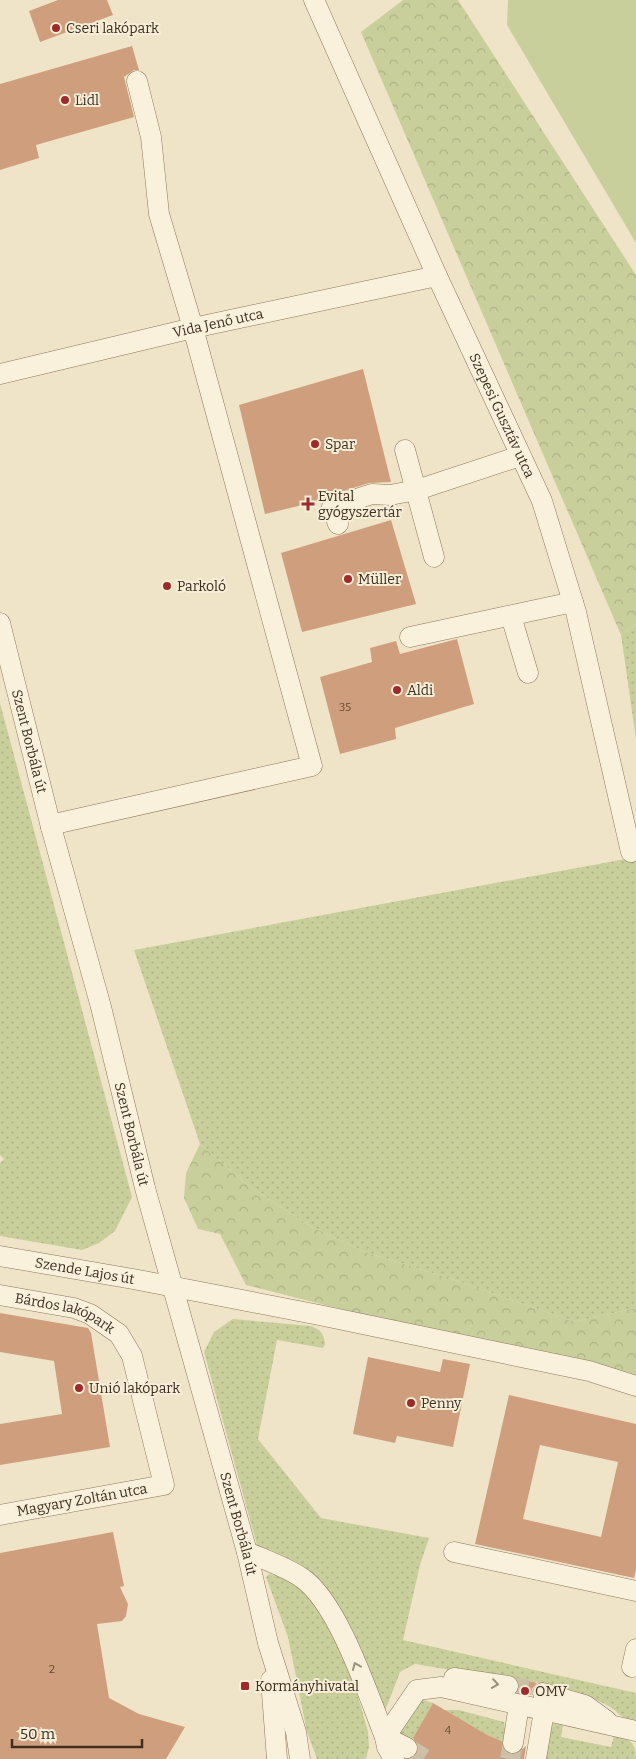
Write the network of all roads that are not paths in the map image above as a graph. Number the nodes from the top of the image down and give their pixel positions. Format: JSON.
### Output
{"nodes":[{"id":1,"x":314,"y":0,"type":"edge"},
{"id":2,"x":137,"y":81,"type":"dead end"},
{"id":3,"x":437,"y":276,"type":"junction"},
{"id":4,"x":193,"y":328,"type":"junction"},
{"id":5,"x":0,"y":374,"type":"edge"},
{"id":6,"x":405,"y":450,"type":"dead end"},
{"id":7,"x":520,"y":456,"type":"junction"},
{"id":8,"x":417,"y":490,"type":"junction"},
{"id":9,"x":338,"y":524,"type":"dead end"},
{"id":10,"x":434,"y":557,"type":"dead end"},
{"id":11,"x":573,"y":602,"type":"junction"},
{"id":12,"x":511,"y":616,"type":"junction"},
{"id":13,"x":0,"y":623,"type":"edge"},
{"id":14,"x":410,"y":637,"type":"dead end"},
{"id":15,"x":528,"y":673,"type":"dead end"},
{"id":16,"x":51,"y":827,"type":"junction"},
{"id":17,"x":631,"y":852,"type":"dead end"},
{"id":18,"x":0,"y":1256,"type":"edge"},
{"id":19,"x":171,"y":1287,"type":"junction"},
{"id":20,"x":0,"y":1295,"type":"edge"},
{"id":21,"x":636,"y":1386,"type":"edge"},
{"id":22,"x":164,"y":1485,"type":"joint"},
{"id":23,"x":0,"y":1515,"type":"edge"},
{"id":24,"x":246,"y":1552,"type":"junction"},
{"id":25,"x":454,"y":1552,"type":"dead end"},
{"id":26,"x":636,"y":1591,"type":"edge"},
{"id":27,"x":268,"y":1643,"type":"junction"},
{"id":28,"x":508,"y":1686,"type":"tunnel mouth"},
{"id":29,"x":417,"y":1690,"type":"junction"},
{"id":30,"x":534,"y":1704,"type":"junction"},
{"id":31,"x":636,"y":1730,"type":"edge"},
{"id":32,"x":296,"y":1732,"type":"junction"},
{"id":33,"x":517,"y":1744,"type":"tunnel mouth"},
{"id":34,"x":391,"y":1750,"type":"edge"},
{"id":35,"x":274,"y":1753,"type":"edge"},
{"id":36,"x":300,"y":1759,"type":"edge"},
{"id":37,"x":311,"y":1759,"type":"edge"},
{"id":38,"x":536,"y":1759,"type":"edge"}],
"edges":[{"from":1,"to":3,"type":"street","name":"Szepesi Gusztáv utca"},
{"from":2,"to":4,"type":"street"},
{"from":3,"to":4,"type":"street","name":"Vida Jenő utca"},
{"from":3,"to":7,"type":"street","name":"Szepesi Gusztáv utca"},
{"from":4,"to":5,"type":"street","name":"Vida Jenő utca"},
{"from":4,"to":16,"type":"street"},
{"from":6,"to":8,"type":"street"},
{"from":7,"to":8,"type":"street"},
{"from":7,"to":11,"type":"street","name":"Szepesi Gusztáv utca"},
{"from":8,"to":9,"type":"street"},
{"from":8,"to":10,"type":"street"},
{"from":11,"to":12,"type":"street"},
{"from":11,"to":17,"type":"street","name":"Szepesi Gusztáv utca"},
{"from":12,"to":14,"type":"street"},
{"from":12,"to":15,"type":"street"},
{"from":13,"to":16,"type":"street","name":"Szent Borbála út"},
{"from":16,"to":19,"type":"street","name":"Szent Borbála út"},
{"from":18,"to":19,"type":"street","name":"Szende Lajos út"},
{"from":19,"to":21,"type":"street","name":"Szende Lajos út"},
{"from":19,"to":24,"type":"street","name":"Szent Borbála út"},
{"from":20,"to":22,"type":"street","name":"Bárdos lakópark"},
{"from":22,"to":23,"type":"street","name":"Magyary Zoltán utca"},
{"from":24,"to":27,"type":"street","name":"Szent Borbála út"},
{"from":34,"to":24,"type":"street","one_way":true},
{"from":25,"to":26,"type":"street"},
{"from":27,"to":32,"type":"street","name":"Szent Borbála út"},
{"from":27,"to":35,"type":"street","name":"Szent Borbála út"},
{"from":29,"to":28,"type":"street","one_way":true},
{"from":29,"to":30,"type":"street"},
{"from":29,"to":34,"type":"street"},
{"from":30,"to":31,"type":"street"},
{"from":30,"to":33,"type":"street"},
{"from":30,"to":38,"type":"street"},
{"from":32,"to":36,"type":"street","name":"Szent Borbála út"},
{"from":32,"to":37,"type":"street"}]}
